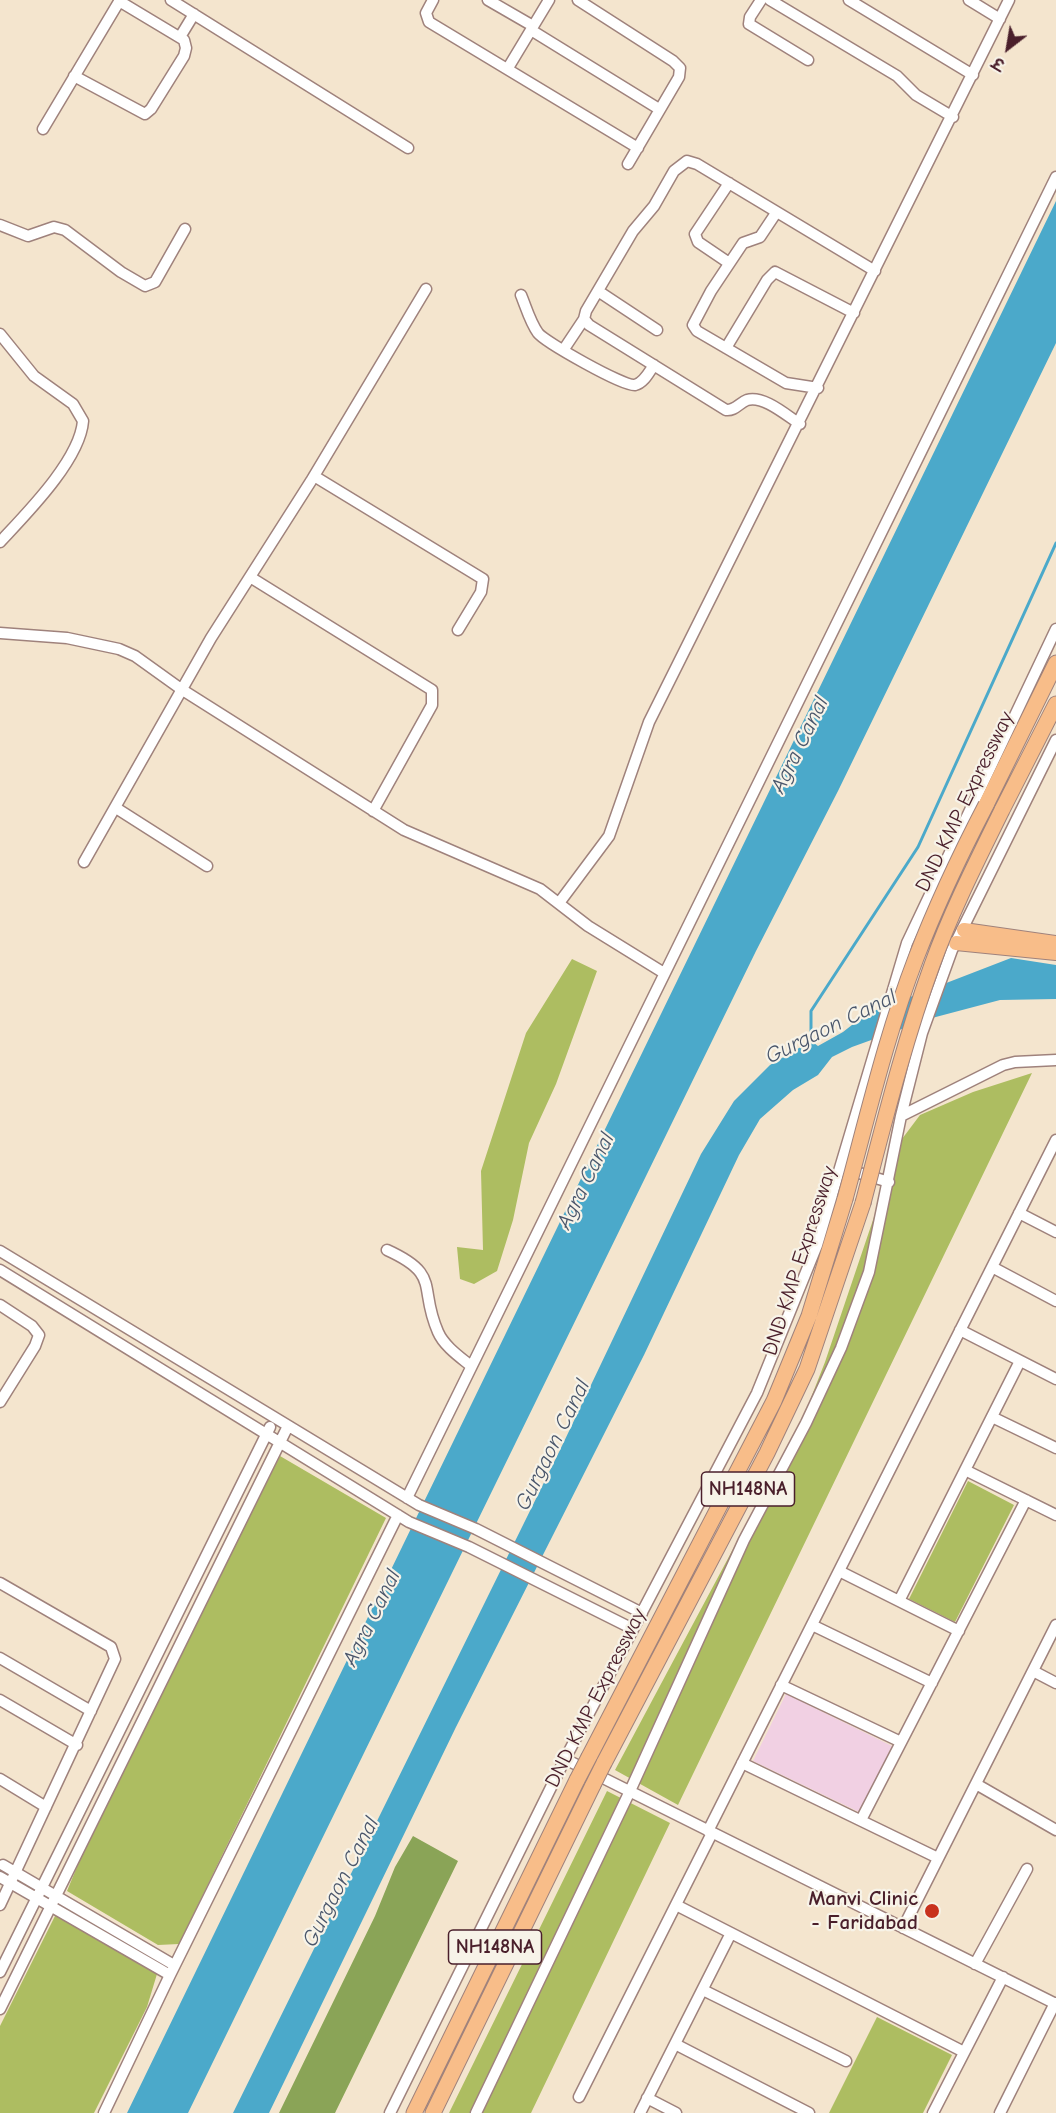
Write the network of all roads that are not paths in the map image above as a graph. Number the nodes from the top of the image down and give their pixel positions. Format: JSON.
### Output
{"nodes":[{"id":1,"x":119,"y":0,"type":"edge"},
{"id":2,"x":171,"y":0,"type":"edge"},
{"id":3,"x":433,"y":0,"type":"edge"},
{"id":4,"x":488,"y":0,"type":"edge"},
{"id":5,"x":549,"y":0,"type":"edge"},
{"id":6,"x":578,"y":0,"type":"edge"},
{"id":7,"x":761,"y":0,"type":"edge"},
{"id":8,"x":770,"y":0,"type":"edge"},
{"id":9,"x":849,"y":0,"type":"edge"},
{"id":10,"x":969,"y":0,"type":"edge"},
{"id":11,"x":1009,"y":0,"type":"edge"},
{"id":12,"x":194,"y":14,"type":"junction"},
{"id":13,"x":1000,"y":19,"type":"junction"},
{"id":14,"x":532,"y":28,"type":"junction"},
{"id":15,"x":180,"y":37,"type":"junction"},
{"id":16,"x":808,"y":60,"type":"dead end"},
{"id":17,"x":508,"y":68,"type":"junction"},
{"id":18,"x":974,"y":75,"type":"junction"},
{"id":19,"x":74,"y":76,"type":"junction"},
{"id":20,"x":660,"y":109,"type":"junction"},
{"id":21,"x":953,"y":117,"type":"junction"},
{"id":22,"x":43,"y":129,"type":"dead end"},
{"id":23,"x":408,"y":148,"type":"dead end"},
{"id":24,"x":638,"y":148,"type":"junction"},
{"id":25,"x":628,"y":164,"type":"dead end"},
{"id":26,"x":1056,"y":177,"type":"edge"},
{"id":27,"x":729,"y":183,"type":"junction"},
{"id":28,"x":776,"y":213,"type":"junction"},
{"id":29,"x":0,"y":225,"type":"edge"},
{"id":30,"x":185,"y":229,"type":"dead end"},
{"id":31,"x":729,"y":263,"type":"junction"},
{"id":32,"x":875,"y":271,"type":"junction"},
{"id":33,"x":426,"y":289,"type":"dead end"},
{"id":34,"x":598,"y":291,"type":"junction"},
{"id":35,"x":521,"y":294,"type":"dead end"},
{"id":36,"x":854,"y":313,"type":"junction"},
{"id":37,"x":584,"y":319,"type":"junction"},
{"id":38,"x":657,"y":330,"type":"dead end"},
{"id":39,"x":0,"y":334,"type":"edge"},
{"id":40,"x":726,"y":348,"type":"junction"},
{"id":41,"x":564,"y":349,"type":"junction"},
{"id":42,"x":654,"y":365,"type":"junction"},
{"id":43,"x":818,"y":388,"type":"junction"},
{"id":44,"x":800,"y":424,"type":"junction"},
{"id":45,"x":314,"y":476,"type":"junction"},
{"id":46,"x":0,"y":542,"type":"edge"},
{"id":47,"x":250,"y":578,"type":"junction"},
{"id":48,"x":1056,"y":629,"type":"edge"},
{"id":49,"x":458,"y":630,"type":"dead end"},
{"id":50,"x":0,"y":633,"type":"edge"},
{"id":51,"x":1056,"y":663,"type":"edge"},
{"id":52,"x":181,"y":689,"type":"junction"},
{"id":53,"x":1056,"y":704,"type":"edge"},
{"id":54,"x":1056,"y":740,"type":"edge"},
{"id":55,"x":116,"y":808,"type":"junction"},
{"id":56,"x":373,"y":811,"type":"junction"},
{"id":57,"x":84,"y":862,"type":"dead end"},
{"id":58,"x":947,"y":863,"type":"junction"},
{"id":59,"x":207,"y":866,"type":"dead end"},
{"id":60,"x":987,"y":881,"type":"junction"},
{"id":61,"x":558,"y":903,"type":"junction"},
{"id":62,"x":964,"y":930,"type":"junction"},
{"id":63,"x":956,"y":943,"type":"junction"},
{"id":64,"x":1056,"y":943,"type":"edge"},
{"id":65,"x":1056,"y":953,"type":"edge"},
{"id":66,"x":664,"y":973,"type":"junction"},
{"id":67,"x":1056,"y":1060,"type":"edge"},
{"id":68,"x":901,"y":1116,"type":"junction"},
{"id":69,"x":1056,"y":1140,"type":"edge"},
{"id":70,"x":841,"y":1168,"type":"junction"},
{"id":71,"x":889,"y":1182,"type":"junction"},
{"id":72,"x":1019,"y":1213,"type":"junction"},
{"id":73,"x":1056,"y":1232,"type":"edge"},
{"id":74,"x":387,"y":1250,"type":"dead end"},
{"id":75,"x":0,"y":1251,"type":"edge"},
{"id":76,"x":992,"y":1267,"type":"junction"},
{"id":77,"x":0,"y":1270,"type":"edge"},
{"id":78,"x":1056,"y":1301,"type":"edge"},
{"id":79,"x":0,"y":1305,"type":"edge"},
{"id":80,"x":960,"y":1330,"type":"junction"},
{"id":81,"x":1020,"y":1361,"type":"junction"},
{"id":82,"x":471,"y":1366,"type":"junction"},
{"id":83,"x":1056,"y":1379,"type":"edge"},
{"id":84,"x":4,"y":1385,"type":"edge"},
{"id":85,"x":0,"y":1402,"type":"edge"},
{"id":86,"x":992,"y":1417,"type":"junction"},
{"id":87,"x":275,"y":1418,"type":"junction"},
{"id":88,"x":288,"y":1426,"type":"junction"},
{"id":89,"x":267,"y":1433,"type":"junction"},
{"id":90,"x":280,"y":1441,"type":"junction"},
{"id":91,"x":1056,"y":1448,"type":"edge"},
{"id":92,"x":965,"y":1470,"type":"junction"},
{"id":93,"x":407,"y":1498,"type":"junction"},
{"id":94,"x":1026,"y":1500,"type":"junction"},
{"id":95,"x":398,"y":1515,"type":"junction"},
{"id":96,"x":1056,"y":1515,"type":"edge"},
{"id":97,"x":839,"y":1571,"type":"junction"},
{"id":98,"x":0,"y":1583,"type":"edge"},
{"id":99,"x":898,"y":1601,"type":"junction"},
{"id":100,"x":642,"y":1613,"type":"junction"},
{"id":101,"x":812,"y":1625,"type":"junction"},
{"id":102,"x":1056,"y":1625,"type":"edge"},
{"id":103,"x":633,"y":1629,"type":"junction"},
{"id":104,"x":958,"y":1631,"type":"junction"},
{"id":105,"x":0,"y":1658,"type":"edge"},
{"id":106,"x":1033,"y":1671,"type":"junction"},
{"id":107,"x":932,"y":1683,"type":"junction"},
{"id":108,"x":1056,"y":1683,"type":"edge"},
{"id":109,"x":781,"y":1686,"type":"junction"},
{"id":110,"x":0,"y":1700,"type":"edge"},
{"id":111,"x":91,"y":1712,"type":"junction"},
{"id":112,"x":901,"y":1742,"type":"junction"},
{"id":113,"x":77,"y":1745,"type":"junction"},
{"id":114,"x":565,"y":1759,"type":"junction"},
{"id":115,"x":742,"y":1763,"type":"junction"},
{"id":116,"x":0,"y":1779,"type":"edge"},
{"id":117,"x":976,"y":1784,"type":"junction"},
{"id":118,"x":630,"y":1791,"type":"junction"},
{"id":119,"x":46,"y":1807,"type":"junction"},
{"id":120,"x":861,"y":1820,"type":"junction"},
{"id":121,"x":1056,"y":1830,"type":"edge"},
{"id":122,"x":710,"y":1832,"type":"junction"},
{"id":123,"x":938,"y":1858,"type":"junction"},
{"id":124,"x":3,"y":1865,"type":"dead end"},
{"id":125,"x":1027,"y":1869,"type":"dead end"},
{"id":126,"x":16,"y":1872,"type":"junction"},
{"id":127,"x":0,"y":1877,"type":"edge"},
{"id":128,"x":10,"y":1883,"type":"junction"},
{"id":129,"x":39,"y":1893,"type":"junction"},
{"id":130,"x":53,"y":1900,"type":"junction"},
{"id":131,"x":0,"y":1905,"type":"edge"},
{"id":132,"x":676,"y":1905,"type":"junction"},
{"id":133,"x":903,"y":1928,"type":"junction"},
{"id":134,"x":731,"y":1934,"type":"junction"},
{"id":135,"x":975,"y":1964,"type":"junction"},
{"id":136,"x":172,"y":1970,"type":"junction"},
{"id":137,"x":0,"y":1972,"type":"edge"},
{"id":138,"x":1003,"y":1977,"type":"junction"},
{"id":139,"x":5,"y":1986,"type":"edge"},
{"id":140,"x":703,"y":1990,"type":"junction"},
{"id":141,"x":1055,"y":2004,"type":"edge"},
{"id":142,"x":0,"y":2009,"type":"edge"},
{"id":143,"x":675,"y":2044,"type":"junction"},
{"id":144,"x":964,"y":2052,"type":"junction"},
{"id":145,"x":846,"y":2061,"type":"dead end"},
{"id":146,"x":579,"y":2097,"type":"dead end"},
{"id":147,"x":647,"y":2098,"type":"junction"},
{"id":148,"x":104,"y":2113,"type":"edge"},
{"id":149,"x":390,"y":2113,"type":"edge"},
{"id":150,"x":414,"y":2113,"type":"edge"},
{"id":151,"x":433,"y":2113,"type":"edge"},
{"id":152,"x":476,"y":2113,"type":"edge"},
{"id":153,"x":640,"y":2113,"type":"edge"},
{"id":154,"x":676,"y":2113,"type":"edge"},
{"id":155,"x":809,"y":2113,"type":"edge"},
{"id":156,"x":933,"y":2113,"type":"edge"},
{"id":157,"x":1000,"y":2113,"type":"edge"}],
"edges":[{"from":1,"to":15,"type":"street"},
{"from":1,"to":19,"type":"street"},
{"from":2,"to":12,"type":"street"},
{"from":3,"to":17,"type":"street"},
{"from":4,"to":14,"type":"street"},
{"from":5,"to":14,"type":"street"},
{"from":6,"to":20,"type":"street"},
{"from":7,"to":16,"type":"street"},
{"from":8,"to":21,"type":"street"},
{"from":9,"to":18,"type":"street"},
{"from":10,"to":13,"type":"street"},
{"from":11,"to":13,"type":"street"},
{"from":12,"to":15,"type":"street"},
{"from":12,"to":23,"type":"street"},
{"from":13,"to":18,"type":"street"},
{"from":14,"to":17,"type":"street"},
{"from":14,"to":20,"type":"street"},
{"from":15,"to":19,"type":"street"},
{"from":17,"to":24,"type":"street"},
{"from":18,"to":21,"type":"street"},
{"from":19,"to":22,"type":"street"},
{"from":20,"to":24,"type":"street"},
{"from":21,"to":32,"type":"street"},
{"from":24,"to":25,"type":"street"},
{"from":26,"to":66,"type":"street"},
{"from":27,"to":28,"type":"street"},
{"from":27,"to":31,"type":"street"},
{"from":27,"to":34,"type":"street"},
{"from":28,"to":31,"type":"street"},
{"from":28,"to":32,"type":"street"},
{"from":29,"to":30,"type":"street"},
{"from":31,"to":40,"type":"street"},
{"from":32,"to":36,"type":"street"},
{"from":33,"to":45,"type":"street"},
{"from":34,"to":37,"type":"street"},
{"from":34,"to":38,"type":"street"},
{"from":35,"to":41,"type":"street"},
{"from":36,"to":40,"type":"street"},
{"from":36,"to":43,"type":"street"},
{"from":37,"to":41,"type":"street"},
{"from":37,"to":42,"type":"street"},
{"from":39,"to":46,"type":"street"},
{"from":40,"to":43,"type":"street"},
{"from":41,"to":42,"type":"street"},
{"from":42,"to":44,"type":"street"},
{"from":43,"to":44,"type":"street"},
{"from":44,"to":61,"type":"street"},
{"from":45,"to":47,"type":"street"},
{"from":45,"to":49,"type":"street"},
{"from":47,"to":52,"type":"street"},
{"from":47,"to":56,"type":"street"},
{"from":48,"to":58,"type":"street"},
{"from":50,"to":52,"type":"street"},
{"from":51,"to":150,"type":"highway","name":"DND KMP Expressway","number":"NH148NA","bridge":true},
{"from":52,"to":55,"type":"street"},
{"from":52,"to":56,"type":"street"},
{"from":53,"to":151,"type":"highway","name":"DND KMP Expressway","number":"NH148NA","bridge":true},
{"from":54,"to":60,"type":"street"},
{"from":55,"to":57,"type":"street"},
{"from":55,"to":59,"type":"street"},
{"from":56,"to":61,"type":"street"},
{"from":58,"to":60,"type":"street"},
{"from":58,"to":70,"type":"street"},
{"from":60,"to":62,"type":"street"},
{"from":61,"to":66,"type":"street"},
{"from":62,"to":63,"type":"street"},
{"from":62,"to":64,"type":"main road"},
{"from":63,"to":65,"type":"main road"},
{"from":63,"to":68,"type":"street"},
{"from":66,"to":82,"type":"street"},
{"from":67,"to":68,"type":"street"},
{"from":68,"to":71,"type":"street"},
{"from":69,"to":72,"type":"street"},
{"from":70,"to":71,"type":"street"},
{"from":70,"to":100,"type":"street"},
{"from":71,"to":118,"type":"street"},
{"from":72,"to":73,"type":"street"},
{"from":72,"to":76,"type":"street"},
{"from":74,"to":82,"type":"street"},
{"from":75,"to":87,"type":"street"},
{"from":76,"to":78,"type":"street"},
{"from":76,"to":80,"type":"street"},
{"from":77,"to":89,"type":"street"},
{"from":79,"to":84,"type":"street"},
{"from":80,"to":81,"type":"street"},
{"from":80,"to":97,"type":"street"},
{"from":81,"to":83,"type":"street"},
{"from":81,"to":86,"type":"street"},
{"from":82,"to":93,"type":"street"},
{"from":84,"to":85,"type":"street"},
{"from":86,"to":91,"type":"street"},
{"from":86,"to":92,"type":"street"},
{"from":87,"to":88,"type":"street"},
{"from":87,"to":89,"type":"street"},
{"from":88,"to":90,"type":"street"},
{"from":88,"to":93,"type":"street"},
{"from":89,"to":90,"type":"street"},
{"from":89,"to":129,"type":"street"},
{"from":90,"to":95,"type":"street"},
{"from":90,"to":130,"type":"street"},
{"from":92,"to":94,"type":"street"},
{"from":92,"to":99,"type":"street"},
{"from":93,"to":100,"type":"street"},
{"from":94,"to":96,"type":"street"},
{"from":94,"to":104,"type":"street"},
{"from":95,"to":103,"type":"street"},
{"from":95,"to":136,"type":"street"},
{"from":97,"to":99,"type":"street"},
{"from":97,"to":101,"type":"street"},
{"from":98,"to":111,"type":"street"},
{"from":99,"to":104,"type":"street"},
{"from":100,"to":103,"type":"street"},
{"from":101,"to":107,"type":"street"},
{"from":101,"to":109,"type":"street"},
{"from":102,"to":106,"type":"street"},
{"from":103,"to":114,"type":"street"},
{"from":104,"to":107,"type":"street"},
{"from":105,"to":111,"type":"street"},
{"from":106,"to":108,"type":"street"},
{"from":106,"to":117,"type":"street"},
{"from":107,"to":112,"type":"street"},
{"from":109,"to":112,"type":"street"},
{"from":109,"to":115,"type":"street"},
{"from":110,"to":113,"type":"street"},
{"from":111,"to":113,"type":"street"},
{"from":112,"to":120,"type":"street"},
{"from":113,"to":119,"type":"street"},
{"from":114,"to":118,"type":"street"},
{"from":114,"to":149,"type":"street"},
{"from":115,"to":120,"type":"street"},
{"from":115,"to":122,"type":"street"},
{"from":116,"to":119,"type":"street"},
{"from":117,"to":121,"type":"street"},
{"from":117,"to":123,"type":"street"},
{"from":118,"to":122,"type":"street"},
{"from":118,"to":152,"type":"street"},
{"from":119,"to":126,"type":"street"},
{"from":120,"to":123,"type":"street"},
{"from":122,"to":132,"type":"street"},
{"from":122,"to":133,"type":"street"},
{"from":123,"to":133,"type":"street"},
{"from":124,"to":126,"type":"street"},
{"from":125,"to":135,"type":"street"},
{"from":126,"to":128,"type":"street"},
{"from":126,"to":129,"type":"street"},
{"from":127,"to":128,"type":"street"},
{"from":128,"to":129,"type":"street"},
{"from":128,"to":131,"type":"street"},
{"from":129,"to":130,"type":"street"},
{"from":129,"to":137,"type":"street"},
{"from":130,"to":136,"type":"street"},
{"from":130,"to":139,"type":"street"},
{"from":132,"to":134,"type":"street"},
{"from":132,"to":146,"type":"street"},
{"from":133,"to":135,"type":"street"},
{"from":134,"to":140,"type":"street"},
{"from":134,"to":144,"type":"street"},
{"from":135,"to":138,"type":"street"},
{"from":136,"to":148,"type":"street"},
{"from":138,"to":141,"type":"street"},
{"from":138,"to":144,"type":"street"},
{"from":139,"to":142,"type":"street"},
{"from":140,"to":143,"type":"street"},
{"from":140,"to":145,"type":"street"},
{"from":141,"to":157,"type":"street"},
{"from":143,"to":147,"type":"street"},
{"from":143,"to":155,"type":"street"},
{"from":144,"to":156,"type":"street"},
{"from":147,"to":153,"type":"street"},
{"from":147,"to":154,"type":"street"}]}
